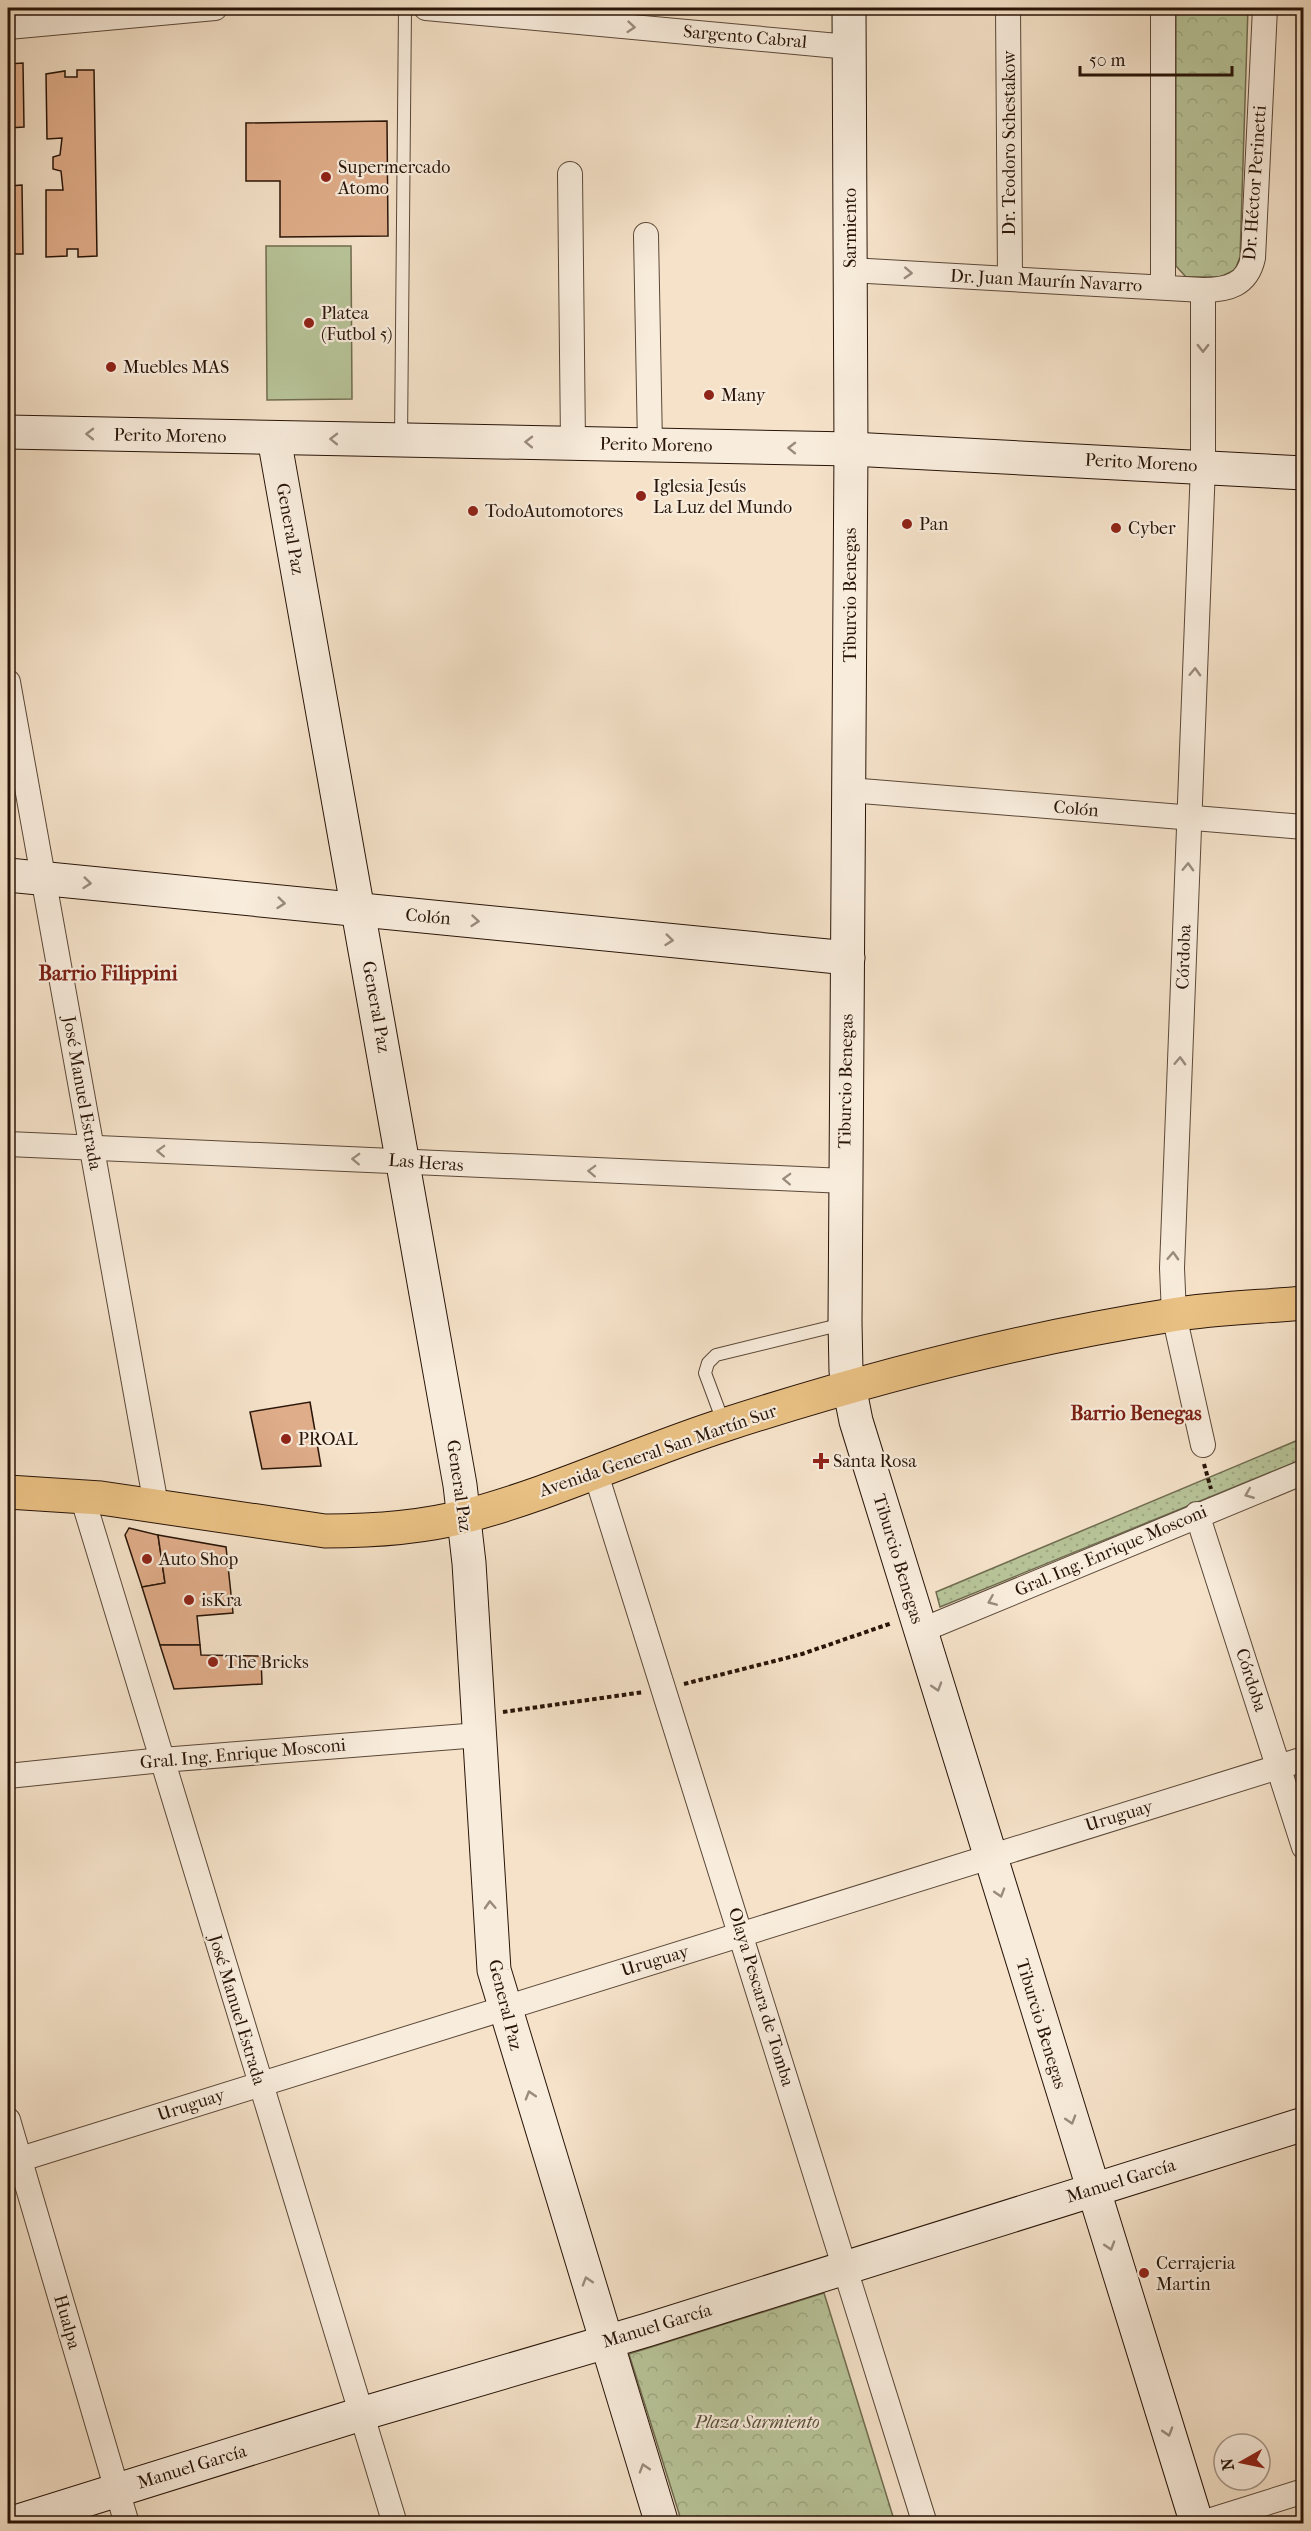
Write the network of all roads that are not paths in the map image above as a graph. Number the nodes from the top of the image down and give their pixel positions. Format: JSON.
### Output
{"nodes":[{"id":1,"x":215,"y":8,"type":"edge"},
{"id":2,"x":405,"y":8,"type":"edge"},
{"id":3,"x":426,"y":8,"type":"edge"},
{"id":4,"x":849,"y":8,"type":"edge"},
{"id":5,"x":1008,"y":8,"type":"edge"},
{"id":6,"x":1163,"y":8,"type":"edge"},
{"id":7,"x":1265,"y":8,"type":"edge"},
{"id":8,"x":8,"y":27,"type":"edge"},
{"id":9,"x":849,"y":47,"type":"junction"},
{"id":10,"x":570,"y":174,"type":"dead end"},
{"id":11,"x":646,"y":235,"type":"dead end"},
{"id":12,"x":850,"y":270,"type":"junction"},
{"id":13,"x":1010,"y":278,"type":"junction"},
{"id":14,"x":1240,"y":283,"type":"joint"},
{"id":15,"x":1163,"y":287,"type":"junction"},
{"id":16,"x":1203,"y":290,"type":"junction"},
{"id":17,"x":8,"y":432,"type":"edge"},
{"id":18,"x":274,"y":438,"type":"junction"},
{"id":19,"x":401,"y":441,"type":"junction"},
{"id":20,"x":573,"y":443,"type":"junction"},
{"id":21,"x":651,"y":445,"type":"junction"},
{"id":22,"x":851,"y":449,"type":"junction"},
{"id":23,"x":1203,"y":466,"type":"junction"},
{"id":24,"x":1304,"y":473,"type":"edge"},
{"id":25,"x":8,"y":682,"type":"edge"},
{"id":26,"x":849,"y":790,"type":"junction"},
{"id":27,"x":1190,"y":818,"type":"junction"},
{"id":28,"x":1304,"y":827,"type":"edge"},
{"id":29,"x":8,"y":876,"type":"edge"},
{"id":30,"x":43,"y":879,"type":"junction"},
{"id":31,"x":358,"y":911,"type":"junction"},
{"id":32,"x":848,"y":958,"type":"junction"},
{"id":33,"x":8,"y":1144,"type":"edge"},
{"id":34,"x":92,"y":1148,"type":"junction"},
{"id":35,"x":403,"y":1161,"type":"junction"},
{"id":36,"x":845,"y":1181,"type":"junction"},
{"id":37,"x":1304,"y":1303,"type":"edge"},
{"id":38,"x":1174,"y":1315,"type":"junction"},
{"id":39,"x":845,"y":1323,"type":"junction"},
{"id":40,"x":848,"y":1388,"type":"junction"},
{"id":41,"x":724,"y":1425,"type":"junction"},
{"id":42,"x":1203,"y":1445,"type":"dead end"},
{"id":43,"x":595,"y":1471,"type":"junction"},
{"id":44,"x":1304,"y":1472,"type":"edge"},
{"id":45,"x":8,"y":1492,"type":"edge"},
{"id":46,"x":82,"y":1496,"type":"junction"},
{"id":47,"x":156,"y":1505,"type":"junction"},
{"id":48,"x":1197,"y":1514,"type":"junction"},
{"id":49,"x":464,"y":1517,"type":"junction"},
{"id":50,"x":920,"y":1631,"type":"junction"},
{"id":51,"x":479,"y":1735,"type":"junction"},
{"id":52,"x":1304,"y":1759,"type":"edge"},
{"id":53,"x":162,"y":1760,"type":"junction"},
{"id":54,"x":1279,"y":1767,"type":"junction"},
{"id":55,"x":8,"y":1776,"type":"edge"},
{"id":56,"x":1304,"y":1847,"type":"edge"},
{"id":57,"x":989,"y":1857,"type":"junction"},
{"id":58,"x":741,"y":1934,"type":"junction"},
{"id":59,"x":503,"y":2009,"type":"junction"},
{"id":60,"x":259,"y":2083,"type":"junction"},
{"id":61,"x":8,"y":2120,"type":"edge"},
{"id":62,"x":1304,"y":2124,"type":"edge"},
{"id":63,"x":13,"y":2161,"type":"edge"},
{"id":64,"x":1092,"y":2190,"type":"junction"},
{"id":65,"x":846,"y":2267,"type":"junction"},
{"id":66,"x":606,"y":2342,"type":"junction"},
{"id":67,"x":361,"y":2414,"type":"junction"},
{"id":68,"x":117,"y":2490,"type":"junction"},
{"id":69,"x":1304,"y":2491,"type":"edge"},
{"id":70,"x":9,"y":2523,"type":"edge"},
{"id":71,"x":127,"y":2523,"type":"edge"},
{"id":72,"x":395,"y":2523,"type":"edge"},
{"id":73,"x":662,"y":2523,"type":"edge"},
{"id":74,"x":925,"y":2523,"type":"edge"},
{"id":75,"x":1198,"y":2523,"type":"edge"}],
"edges":[{"from":1,"to":8,"type":"street"},
{"from":2,"to":19,"type":"lane"},
{"from":3,"to":9,"type":"street","name":"Sargento Cabral","one_way":true},
{"from":4,"to":9,"type":"street","name":"Sarmiento"},
{"from":5,"to":13,"type":"street","name":"Dr. Teodoro Schestakow"},
{"from":6,"to":15,"type":"street"},
{"from":7,"to":14,"type":"street","name":"Dr. Héctor Perinetti"},
{"from":9,"to":12,"type":"street","name":"Sarmiento"},
{"from":10,"to":20,"type":"street"},
{"from":11,"to":21,"type":"street"},
{"from":12,"to":13,"type":"street","name":"Dr. Juan Maurín Navarro","one_way":true},
{"from":12,"to":22,"type":"street","name":"Sarmiento"},
{"from":13,"to":15,"type":"street","name":"Dr. Juan Maurín Navarro"},
{"from":14,"to":16,"type":"street","name":"Dr. Juan Maurín Navarro"},
{"from":15,"to":16,"type":"street","name":"Dr. Juan Maurín Navarro"},
{"from":16,"to":23,"type":"street","one_way":true},
{"from":18,"to":17,"type":"street","name":"Perito Moreno","one_way":true},
{"from":19,"to":18,"type":"street","name":"Perito Moreno","one_way":true},
{"from":18,"to":31,"type":"street","name":"General Paz"},
{"from":20,"to":19,"type":"street","name":"Perito Moreno","one_way":true},
{"from":20,"to":21,"type":"street","name":"Perito Moreno"},
{"from":22,"to":21,"type":"street","name":"Perito Moreno","one_way":true},
{"from":22,"to":23,"type":"street","name":"Perito Moreno"},
{"from":22,"to":26,"type":"street","name":"Tiburcio Benegas"},
{"from":23,"to":24,"type":"street","name":"Perito Moreno"},
{"from":27,"to":23,"type":"street","name":"Córdoba","one_way":true},
{"from":25,"to":30,"type":"street","name":"José Manuel Estrada"},
{"from":26,"to":27,"type":"street","name":"Colón"},
{"from":26,"to":32,"type":"street","name":"Tiburcio Benegas"},
{"from":27,"to":28,"type":"street","name":"Colón"},
{"from":38,"to":27,"type":"street","name":"Córdoba","one_way":true},
{"from":29,"to":30,"type":"street","name":"Colón"},
{"from":30,"to":31,"type":"street","name":"Colón","one_way":true},
{"from":30,"to":34,"type":"street","name":"José Manuel Estrada"},
{"from":31,"to":32,"type":"street","name":"Colón","one_way":true},
{"from":31,"to":35,"type":"street","name":"General Paz"},
{"from":32,"to":36,"type":"street","name":"Tiburcio Benegas"},
{"from":33,"to":34,"type":"street","name":"Las Heras"},
{"from":35,"to":34,"type":"street","name":"Las Heras","one_way":true},
{"from":34,"to":47,"type":"street","name":"José Manuel Estrada"},
{"from":36,"to":35,"type":"street","name":"Las Heras","one_way":true},
{"from":35,"to":49,"type":"street","name":"General Paz"},
{"from":36,"to":39,"type":"street","name":"Tiburcio Benegas"},
{"from":37,"to":38,"type":"main road","name":"Avenida General San Martín Sur"},
{"from":38,"to":40,"type":"main road","name":"Avenida General San Martín Sur"},
{"from":38,"to":42,"type":"street","name":"Córdoba"},
{"from":39,"to":40,"type":"street","name":"Tiburcio Benegas"},
{"from":39,"to":41,"type":"lane"},
{"from":40,"to":41,"type":"main road","name":"Avenida General San Martín Sur"},
{"from":40,"to":50,"type":"street","name":"Tiburcio Benegas"},
{"from":41,"to":43,"type":"main road","name":"Avenida General San Martín Sur"},
{"from":43,"to":49,"type":"main road","name":"Avenida General San Martín Sur"},
{"from":43,"to":58,"type":"street","name":"Olaya Pescara de Tomba"},
{"from":44,"to":48,"type":"street","name":"Gral. Ing. Enrique Mosconi","one_way":true},
{"from":45,"to":46,"type":"main road","name":"Avenida General San Martín Sur"},
{"from":46,"to":47,"type":"main road","name":"Avenida General San Martín Sur"},
{"from":46,"to":53,"type":"street","name":"José Manuel Estrada"},
{"from":47,"to":49,"type":"main road","name":"Avenida General San Martín Sur"},
{"from":48,"to":50,"type":"street","name":"Gral. Ing. Enrique Mosconi","one_way":true},
{"from":48,"to":54,"type":"street","name":"Córdoba"},
{"from":49,"to":51,"type":"street","name":"General Paz"},
{"from":50,"to":57,"type":"street","name":"Tiburcio Benegas","one_way":true},
{"from":51,"to":53,"type":"street","name":"Gral. Ing. Enrique Mosconi"},
{"from":59,"to":51,"type":"street","name":"General Paz","one_way":true},
{"from":52,"to":54,"type":"street","name":"Uruguay"},
{"from":53,"to":55,"type":"street","name":"Gral. Ing. Enrique Mosconi"},
{"from":53,"to":60,"type":"street","name":"José Manuel Estrada"},
{"from":54,"to":56,"type":"street","name":"Córdoba"},
{"from":54,"to":57,"type":"street","name":"Uruguay"},
{"from":57,"to":58,"type":"street","name":"Uruguay"},
{"from":57,"to":64,"type":"street","name":"Tiburcio Benegas","one_way":true},
{"from":58,"to":59,"type":"street","name":"Uruguay"},
{"from":58,"to":65,"type":"street","name":"Olaya Pescara de Tomba"},
{"from":59,"to":60,"type":"street","name":"Uruguay"},
{"from":66,"to":59,"type":"street","name":"General Paz","one_way":true},
{"from":60,"to":63,"type":"street","name":"Uruguay"},
{"from":60,"to":67,"type":"street","name":"José Manuel Estrada"},
{"from":61,"to":63,"type":"street","name":"Hualpa"},
{"from":62,"to":64,"type":"street","name":"Manuel García"},
{"from":63,"to":68,"type":"street","name":"Hualpa"},
{"from":64,"to":65,"type":"street","name":"Manuel García"},
{"from":64,"to":75,"type":"street","name":"Tiburcio Benegas","one_way":true},
{"from":65,"to":66,"type":"street","name":"Manuel García"},
{"from":65,"to":74,"type":"street","name":"Olaya Pescara de Tomba"},
{"from":66,"to":67,"type":"street","name":"Manuel García"},
{"from":73,"to":66,"type":"street","name":"General Paz","one_way":true},
{"from":67,"to":68,"type":"street","name":"Manuel García"},
{"from":67,"to":72,"type":"street","name":"José Manuel Estrada"},
{"from":68,"to":70,"type":"street","name":"Manuel García"},
{"from":68,"to":71,"type":"street","name":"Hualpa"},
{"from":69,"to":75,"type":"street"}]}
